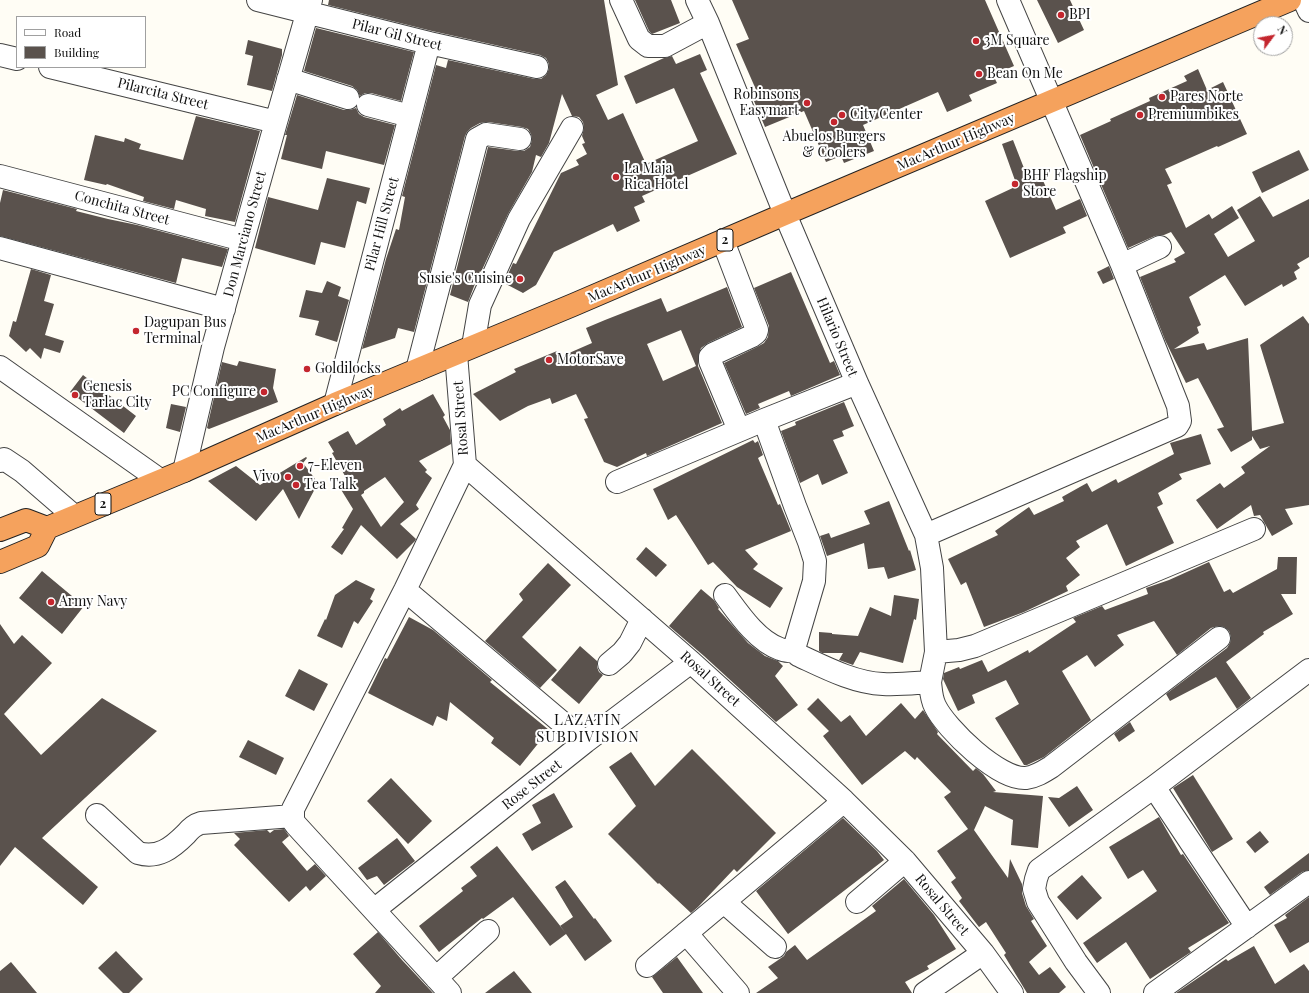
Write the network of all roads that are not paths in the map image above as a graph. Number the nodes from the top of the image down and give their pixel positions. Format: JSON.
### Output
{"nodes":[{"id":1,"x":258,"y":0,"type":"edge"},
{"id":2,"x":621,"y":0,"type":"edge"},
{"id":3,"x":697,"y":0,"type":"edge"},
{"id":4,"x":1008,"y":0,"type":"edge"},
{"id":5,"x":1290,"y":0,"type":"edge"},
{"id":6,"x":1304,"y":0,"type":"edge"},
{"id":7,"x":1269,"y":4,"type":"edge"},
{"id":8,"x":310,"y":6,"type":"edge"},
{"id":9,"x":1309,"y":11,"type":"edge"},
{"id":10,"x":708,"y":24,"type":"junction"},
{"id":11,"x":429,"y":43,"type":"junction"},
{"id":12,"x":0,"y":55,"type":"edge"},
{"id":13,"x":16,"y":59,"type":"edge"},
{"id":14,"x":537,"y":67,"type":"dead end"},
{"id":15,"x":54,"y":68,"type":"edge"},
{"id":16,"x":288,"y":79,"type":"junction"},
{"id":17,"x":1052,"y":102,"type":"junction"},
{"id":18,"x":410,"y":116,"type":"junction"},
{"id":19,"x":276,"y":122,"type":"junction"},
{"id":20,"x":572,"y":128,"type":"dead end"},
{"id":21,"x":520,"y":139,"type":"dead end"},
{"id":22,"x":0,"y":176,"type":"edge"},
{"id":23,"x":785,"y":214,"type":"junction"},
{"id":24,"x":243,"y":240,"type":"junction"},
{"id":25,"x":723,"y":241,"type":"junction"},
{"id":26,"x":1160,"y":247,"type":"dead end"},
{"id":27,"x":0,"y":248,"type":"edge"},
{"id":28,"x":1122,"y":265,"type":"junction"},
{"id":29,"x":224,"y":309,"type":"junction"},
{"id":30,"x":465,"y":350,"type":"junction"},
{"id":31,"x":0,"y":367,"type":"edge"},
{"id":32,"x":417,"y":370,"type":"junction"},
{"id":33,"x":857,"y":384,"type":"junction"},
{"id":34,"x":335,"y":404,"type":"junction"},
{"id":35,"x":764,"y":420,"type":"junction"},
{"id":36,"x":739,"y":430,"type":"junction"},
{"id":37,"x":1,"y":458,"type":"edge"},
{"id":38,"x":465,"y":465,"type":"junction"},
{"id":39,"x":184,"y":471,"type":"junction"},
{"id":40,"x":160,"y":480,"type":"junction"},
{"id":41,"x":617,"y":482,"type":"dead end"},
{"id":42,"x":74,"y":516,"type":"junction"},
{"id":43,"x":47,"y":528,"type":"junction"},
{"id":44,"x":1254,"y":529,"type":"dead end"},
{"id":45,"x":0,"y":530,"type":"edge"},
{"id":46,"x":926,"y":535,"type":"junction"},
{"id":47,"x":0,"y":562,"type":"edge"},
{"id":48,"x":405,"y":590,"type":"junction"},
{"id":49,"x":725,"y":594,"type":"dead end"},
{"id":50,"x":642,"y":619,"type":"junction"},
{"id":51,"x":1219,"y":638,"type":"dead end"},
{"id":52,"x":795,"y":652,"type":"junction"},
{"id":53,"x":936,"y":652,"type":"junction"},
{"id":54,"x":691,"y":662,"type":"junction"},
{"id":55,"x":609,"y":664,"type":"dead end"},
{"id":56,"x":1309,"y":670,"type":"edge"},
{"id":57,"x":930,"y":682,"type":"junction"},
{"id":58,"x":585,"y":742,"type":"junction"},
{"id":59,"x":1154,"y":786,"type":"junction"},
{"id":60,"x":844,"y":801,"type":"junction"},
{"id":61,"x":98,"y":815,"type":"dead end"},
{"id":62,"x":293,"y":816,"type":"junction"},
{"id":63,"x":905,"y":861,"type":"junction"},
{"id":64,"x":1309,"y":882,"type":"edge"},
{"id":65,"x":724,"y":902,"type":"junction"},
{"id":66,"x":857,"y":902,"type":"dead end"},
{"id":67,"x":374,"y":910,"type":"junction"},
{"id":68,"x":1247,"y":927,"type":"junction"},
{"id":69,"x":488,"y":931,"type":"dead end"},
{"id":70,"x":686,"y":934,"type":"junction"},
{"id":71,"x":775,"y":947,"type":"dead end"},
{"id":72,"x":982,"y":953,"type":"junction"},
{"id":73,"x":647,"y":966,"type":"dead end"},
{"id":74,"x":443,"y":985,"type":"edge"},
{"id":75,"x":738,"y":993,"type":"edge"},
{"id":76,"x":925,"y":993,"type":"edge"},
{"id":77,"x":1012,"y":993,"type":"edge"},
{"id":78,"x":1099,"y":993,"type":"edge"},
{"id":79,"x":1155,"y":993,"type":"edge"}],
"edges":[{"from":1,"to":8,"type":"street","name":"Pilar Gil Street"},
{"from":2,"to":10,"type":"street"},
{"from":3,"to":10,"type":"street","name":"Hilario Street"},
{"from":4,"to":17,"type":"street"},
{"from":5,"to":7,"type":"highway","name":"MacArthur Highway","number":"2"},
{"from":6,"to":9,"type":"street"},
{"from":7,"to":17,"type":"highway","name":"MacArthur Highway","number":"2"},
{"from":8,"to":11,"type":"street","name":"Pilar Gil Street"},
{"from":8,"to":16,"type":"street","name":"Don Marciano Street"},
{"from":10,"to":23,"type":"street","name":"Hilario Street"},
{"from":11,"to":14,"type":"street","name":"Pilar Gil Street"},
{"from":11,"to":18,"type":"street","name":"Pilar Hill Street"},
{"from":12,"to":13,"type":"street"},
{"from":15,"to":19,"type":"street","name":"Pilarcita Street"},
{"from":16,"to":18,"type":"street"},
{"from":16,"to":19,"type":"street","name":"Don Marciano Street"},
{"from":17,"to":23,"type":"highway","name":"MacArthur Highway","number":"2"},
{"from":17,"to":28,"type":"street"},
{"from":18,"to":34,"type":"street","name":"Pilar Hill Street"},
{"from":19,"to":24,"type":"street","name":"Don Marciano Street"},
{"from":20,"to":30,"type":"street","name":"Rosal Street"},
{"from":21,"to":32,"type":"street"},
{"from":22,"to":24,"type":"street","name":"Conchita Street"},
{"from":23,"to":25,"type":"highway","name":"MacArthur Highway","number":"2"},
{"from":23,"to":33,"type":"street","name":"Hilario Street"},
{"from":24,"to":29,"type":"street","name":"Don Marciano Street"},
{"from":25,"to":30,"type":"highway","name":"MacArthur Highway","number":"2"},
{"from":25,"to":36,"type":"street"},
{"from":26,"to":28,"type":"street"},
{"from":27,"to":29,"type":"street"},
{"from":28,"to":46,"type":"street"},
{"from":29,"to":39,"type":"street","name":"Don Marciano Street"},
{"from":30,"to":32,"type":"highway","name":"MacArthur Highway","number":"2"},
{"from":30,"to":38,"type":"street","name":"Rosal Street"},
{"from":31,"to":40,"type":"street"},
{"from":32,"to":34,"type":"highway","name":"MacArthur Highway","number":"2"},
{"from":33,"to":35,"type":"street"},
{"from":33,"to":46,"type":"street","name":"Hilario Street"},
{"from":34,"to":39,"type":"highway","name":"MacArthur Highway","number":"2"},
{"from":35,"to":36,"type":"street"},
{"from":35,"to":52,"type":"street"},
{"from":36,"to":41,"type":"street"},
{"from":37,"to":42,"type":"street"},
{"from":38,"to":48,"type":"street"},
{"from":38,"to":50,"type":"street","name":"Rosal Street"},
{"from":39,"to":40,"type":"highway","name":"MacArthur Highway","number":"2"},
{"from":40,"to":42,"type":"highway","name":"MacArthur Highway","number":"2"},
{"from":42,"to":43,"type":"highway","name":"MacArthur Highway","number":"2"},
{"from":43,"to":45,"type":"highway"},
{"from":43,"to":47,"type":"highway"},
{"from":44,"to":53,"type":"street"},
{"from":46,"to":53,"type":"street","name":"Hilario Street"},
{"from":48,"to":58,"type":"street"},
{"from":48,"to":62,"type":"street"},
{"from":49,"to":52,"type":"street"},
{"from":50,"to":54,"type":"street","name":"Rosal Street"},
{"from":50,"to":55,"type":"street"},
{"from":51,"to":57,"type":"street","name":"Hilario Street"},
{"from":52,"to":57,"type":"street"},
{"from":53,"to":57,"type":"street","name":"Hilario Street"},
{"from":54,"to":58,"type":"street","name":"Rose Street"},
{"from":54,"to":60,"type":"street","name":"Rosal Street"},
{"from":56,"to":59,"type":"street"},
{"from":58,"to":67,"type":"street","name":"Rose Street"},
{"from":59,"to":68,"type":"street"},
{"from":59,"to":78,"type":"street"},
{"from":60,"to":63,"type":"street","name":"Rosal Street"},
{"from":60,"to":65,"type":"street"},
{"from":61,"to":62,"type":"street"},
{"from":62,"to":67,"type":"street"},
{"from":63,"to":66,"type":"street"},
{"from":63,"to":72,"type":"street","name":"Rosal Street"},
{"from":64,"to":68,"type":"street"},
{"from":65,"to":70,"type":"street"},
{"from":65,"to":71,"type":"street"},
{"from":67,"to":74,"type":"street"},
{"from":68,"to":79,"type":"street"},
{"from":69,"to":74,"type":"street"},
{"from":70,"to":73,"type":"street"},
{"from":70,"to":75,"type":"street"},
{"from":72,"to":76,"type":"street"},
{"from":72,"to":77,"type":"street","name":"Rosal Street"}]}
